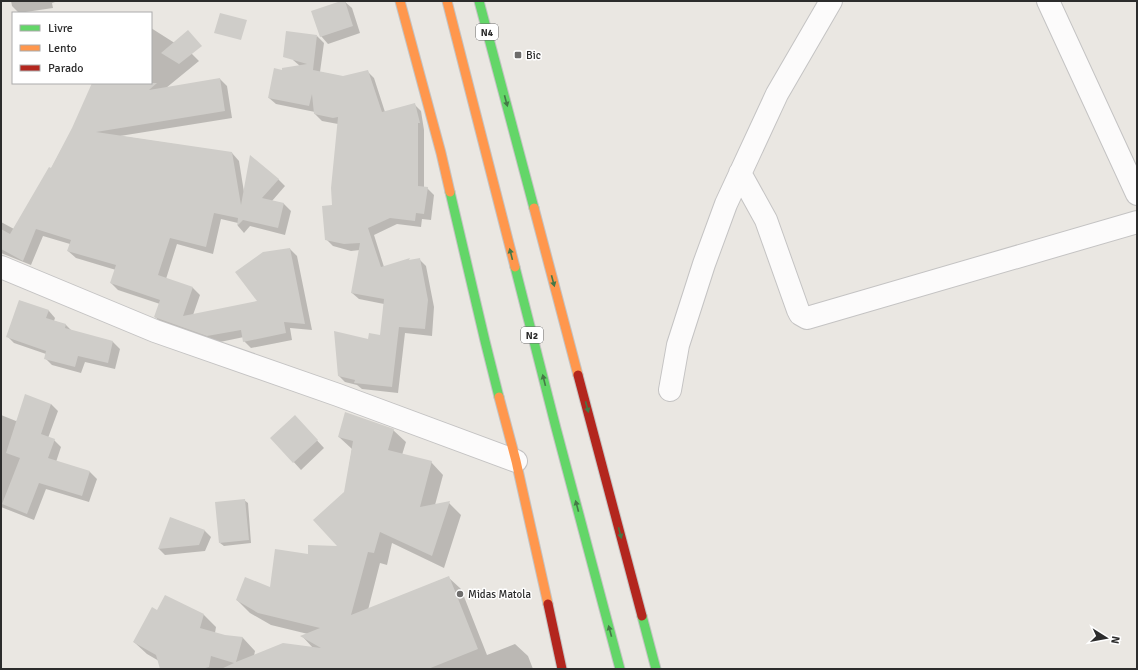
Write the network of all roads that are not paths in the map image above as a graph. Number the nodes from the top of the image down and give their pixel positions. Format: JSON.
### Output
{"nodes":[{"id":1,"x":400,"y":1,"type":"edge"},
{"id":2,"x":446,"y":1,"type":"edge"},
{"id":3,"x":479,"y":1,"type":"edge"},
{"id":4,"x":831,"y":1,"type":"edge"},
{"id":5,"x":1048,"y":1,"type":"edge"},
{"id":6,"x":740,"y":173,"type":"junction"},
{"id":7,"x":1137,"y":194,"type":"edge"},
{"id":8,"x":1137,"y":222,"type":"edge"},
{"id":9,"x":1,"y":267,"type":"edge"},
{"id":10,"x":670,"y":390,"type":"dead end"},
{"id":11,"x":516,"y":461,"type":"junction"},
{"id":12,"x":562,"y":669,"type":"edge"},
{"id":13,"x":620,"y":669,"type":"edge"},
{"id":14,"x":656,"y":669,"type":"edge"}],
"edges":[{"from":1,"to":11,"type":"main road"},
{"from":13,"to":2,"type":"main road","number":"N2","one_way":true},
{"from":3,"to":14,"type":"main road","number":"N4","one_way":true},
{"from":4,"to":6,"type":"street"},
{"from":5,"to":7,"type":"street"},
{"from":6,"to":8,"type":"street"},
{"from":6,"to":10,"type":"street"},
{"from":9,"to":11,"type":"street"},
{"from":11,"to":12,"type":"main road"}]}
